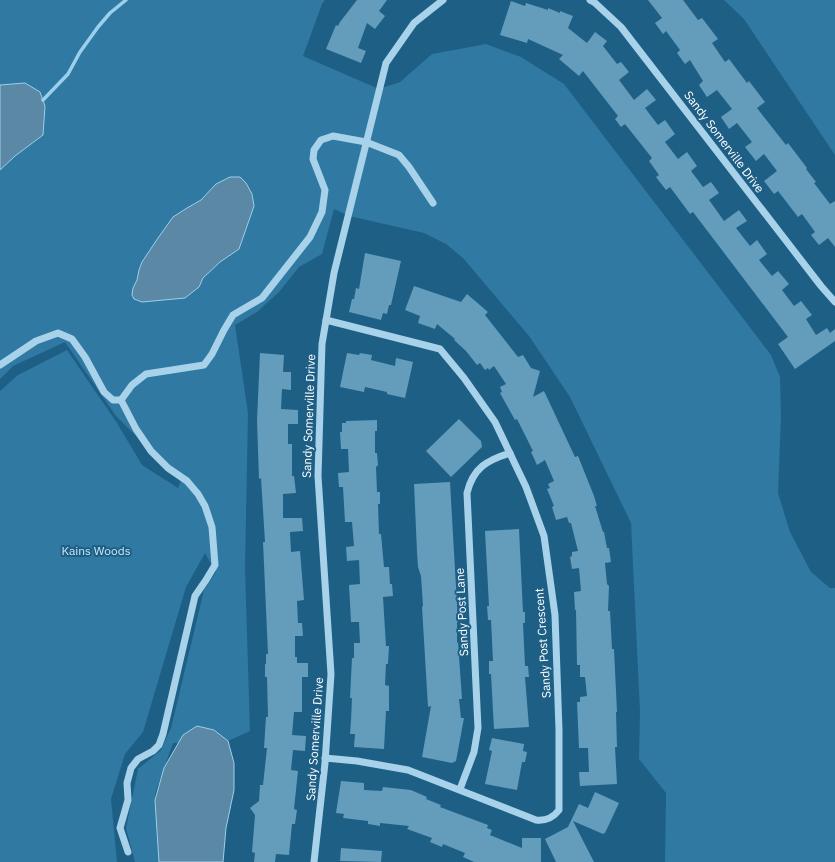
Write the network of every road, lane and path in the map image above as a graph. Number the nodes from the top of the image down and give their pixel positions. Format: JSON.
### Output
{"nodes":[{"id":1,"x":443,"y":0,"type":"edge"},
{"id":2,"x":590,"y":0,"type":"edge"},
{"id":3,"x":366,"y":142,"type":"junction"},
{"id":4,"x":432,"y":203,"type":"dead end"},
{"id":5,"x":835,"y":302,"type":"edge"},
{"id":6,"x":326,"y":320,"type":"junction"},
{"id":7,"x":0,"y":365,"type":"edge"},
{"id":8,"x":122,"y":400,"type":"junction"},
{"id":9,"x":510,"y":453,"type":"junction"},
{"id":10,"x":326,"y":758,"type":"junction"},
{"id":11,"x":460,"y":789,"type":"junction"},
{"id":12,"x":128,"y":852,"type":"dead end"},
{"id":13,"x":314,"y":862,"type":"edge"}],
"edges":[{"from":1,"to":3,"type":"street","name":"Sandy Somerville Drive"},
{"from":2,"to":5,"type":"street","name":"Sandy Somerville Drive"},
{"from":3,"to":4,"type":"street"},
{"from":3,"to":6,"type":"street","name":"Sandy Somerville Drive"},
{"from":3,"to":8,"type":"street"},
{"from":6,"to":9,"type":"street","name":"Sandy Post Crescent"},
{"from":6,"to":10,"type":"street","name":"Sandy Somerville Drive"},
{"from":7,"to":8,"type":"street"},
{"from":8,"to":12,"type":"street"},
{"from":9,"to":11,"type":"street","name":"Sandy Post Lane"},
{"from":9,"to":11,"type":"street","name":"Sandy Post Crescent"},
{"from":10,"to":11,"type":"street","name":"Sandy Post Crescent"},
{"from":10,"to":13,"type":"street","name":"Sandy Somerville Drive"}]}
